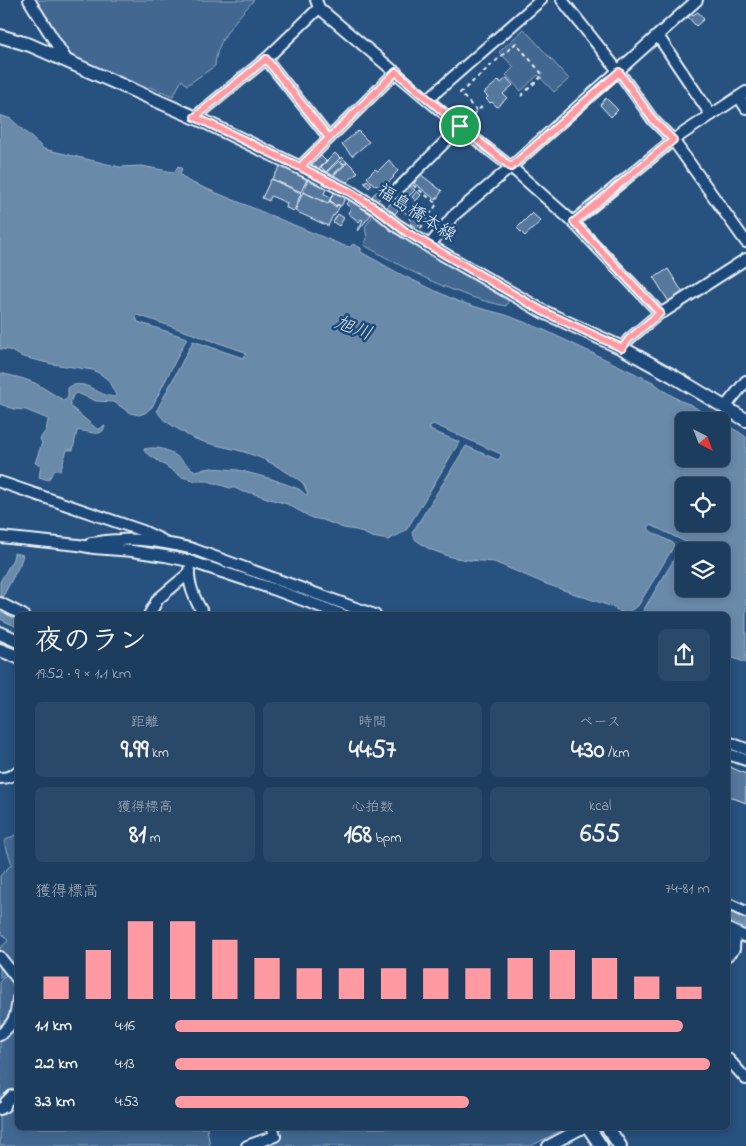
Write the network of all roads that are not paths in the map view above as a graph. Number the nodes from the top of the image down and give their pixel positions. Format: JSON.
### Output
{"nodes":[{"id":1,"x":29,"y":0,"type":"edge"},
{"id":2,"x":541,"y":0,"type":"edge"},
{"id":3,"x":562,"y":0,"type":"edge"},
{"id":4,"x":698,"y":0,"type":"edge"},
{"id":5,"x":318,"y":4,"type":"edge"},
{"id":6,"x":0,"y":36,"type":"edge"},
{"id":7,"x":658,"y":36,"type":"junction"},
{"id":8,"x":266,"y":59,"type":"junction"},
{"id":9,"x":67,"y":61,"type":"junction"},
{"id":10,"x":396,"y":72,"type":"junction"},
{"id":11,"x":619,"y":72,"type":"junction"},
{"id":12,"x":743,"y":94,"type":"edge"},
{"id":13,"x":428,"y":99,"type":"junction"},
{"id":14,"x":746,"y":108,"type":"edge"},
{"id":15,"x":711,"y":115,"type":"junction"},
{"id":16,"x":195,"y":117,"type":"junction"},
{"id":17,"x":460,"y":126,"type":"junction"},
{"id":18,"x":329,"y":138,"type":"junction"},
{"id":19,"x":673,"y":140,"type":"junction"},
{"id":20,"x":300,"y":167,"type":"junction"},
{"id":21,"x":511,"y":167,"type":"junction"},
{"id":22,"x":393,"y":194,"type":"dead end"},
{"id":23,"x":574,"y":222,"type":"junction"},
{"id":24,"x":746,"y":242,"type":"edge"},
{"id":25,"x":429,"y":246,"type":"junction"},
{"id":26,"x":746,"y":259,"type":"edge"},
{"id":27,"x":660,"y":313,"type":"junction"},
{"id":28,"x":622,"y":348,"type":"junction"},
{"id":29,"x":746,"y":381,"type":"edge"},
{"id":30,"x":725,"y":407,"type":"junction"},
{"id":31,"x":746,"y":420,"type":"edge"},
{"id":32,"x":0,"y":482,"type":"edge"},
{"id":33,"x":1,"y":540,"type":"edge"},
{"id":34,"x":169,"y":544,"type":"junction"},
{"id":35,"x":78,"y":545,"type":"junction"},
{"id":36,"x":189,"y":561,"type":"junction"},
{"id":37,"x":189,"y":573,"type":"junction"},
{"id":38,"x":0,"y":603,"type":"edge"},
{"id":39,"x":17,"y":612,"type":"edge"},
{"id":40,"x":151,"y":612,"type":"edge"},
{"id":41,"x":203,"y":612,"type":"edge"},
{"id":42,"x":335,"y":612,"type":"edge"},
{"id":43,"x":367,"y":612,"type":"edge"},
{"id":44,"x":0,"y":633,"type":"edge"},
{"id":45,"x":15,"y":640,"type":"edge"},
{"id":46,"x":0,"y":650,"type":"edge"},
{"id":47,"x":15,"y":656,"type":"edge"},
{"id":48,"x":730,"y":743,"type":"edge"},
{"id":49,"x":746,"y":749,"type":"edge"},
{"id":50,"x":730,"y":755,"type":"edge"},
{"id":51,"x":746,"y":760,"type":"edge"},
{"id":52,"x":15,"y":774,"type":"edge"},
{"id":53,"x":0,"y":778,"type":"edge"},
{"id":54,"x":730,"y":905,"type":"edge"},
{"id":55,"x":746,"y":912,"type":"edge"},
{"id":56,"x":731,"y":931,"type":"edge"},
{"id":57,"x":746,"y":937,"type":"edge"},
{"id":58,"x":730,"y":952,"type":"edge"},
{"id":59,"x":0,"y":958,"type":"edge"},
{"id":60,"x":15,"y":976,"type":"edge"},
{"id":61,"x":15,"y":1016,"type":"edge"},
{"id":62,"x":0,"y":1035,"type":"edge"},
{"id":63,"x":730,"y":1061,"type":"edge"},
{"id":64,"x":746,"y":1079,"type":"edge"},
{"id":65,"x":15,"y":1096,"type":"edge"},
{"id":66,"x":0,"y":1109,"type":"edge"},
{"id":67,"x":274,"y":1130,"type":"edge"},
{"id":68,"x":578,"y":1130,"type":"edge"},
{"id":69,"x":590,"y":1130,"type":"edge"},
{"id":70,"x":609,"y":1130,"type":"edge"},
{"id":71,"x":247,"y":1146,"type":"edge"},
{"id":72,"x":548,"y":1146,"type":"edge"},
{"id":73,"x":601,"y":1146,"type":"edge"},
{"id":74,"x":620,"y":1146,"type":"edge"}],
"edges":[{"from":1,"to":9,"type":"street"},
{"from":2,"to":13,"type":"street"},
{"from":3,"to":11,"type":"street"},
{"from":4,"to":7,"type":"street"},
{"from":5,"to":8,"type":"street"},
{"from":5,"to":10,"type":"street"},
{"from":6,"to":9,"type":"main road","name":"福島橋本線"},
{"from":7,"to":11,"type":"street"},
{"from":7,"to":15,"type":"street"},
{"from":8,"to":16,"type":"street"},
{"from":8,"to":18,"type":"street"},
{"from":9,"to":16,"type":"main road","name":"福島橋本線"},
{"from":10,"to":13,"type":"street"},
{"from":10,"to":18,"type":"street"},
{"from":11,"to":19,"type":"street"},
{"from":11,"to":21,"type":"street"},
{"from":12,"to":14,"type":"street"},
{"from":12,"to":15,"type":"street"},
{"from":13,"to":17,"type":"street"},
{"from":15,"to":19,"type":"street"},
{"from":16,"to":20,"type":"main road","name":"福島橋本線"},
{"from":17,"to":21,"type":"street"},
{"from":17,"to":22,"type":"street"},
{"from":18,"to":20,"type":"street"},
{"from":19,"to":23,"type":"street"},
{"from":19,"to":24,"type":"street"},
{"from":20,"to":25,"type":"main road","name":"福島橋本線"},
{"from":21,"to":23,"type":"street"},
{"from":21,"to":25,"type":"street"},
{"from":23,"to":27,"type":"street"},
{"from":25,"to":28,"type":"main road","name":"福島橋本線"},
{"from":26,"to":27,"type":"street"},
{"from":27,"to":28,"type":"street"},
{"from":28,"to":30,"type":"main road","name":"福島橋本線"},
{"from":29,"to":30,"type":"street"},
{"from":30,"to":31,"type":"main road","name":"福島橋本線"},
{"from":32,"to":34,"type":"street"},
{"from":33,"to":35,"type":"street"},
{"from":34,"to":35,"type":"street"},
{"from":34,"to":43,"type":"street"},
{"from":35,"to":36,"type":"street"},
{"from":36,"to":37,"type":"street"},
{"from":36,"to":42,"type":"street"},
{"from":37,"to":40,"type":"street"},
{"from":37,"to":41,"type":"street"},
{"from":38,"to":39,"type":"street"},
{"from":44,"to":45,"type":"main road"},
{"from":46,"to":47,"type":"main road"},
{"from":48,"to":49,"type":"street"},
{"from":50,"to":51,"type":"street"},
{"from":52,"to":53,"type":"street"},
{"from":54,"to":55,"type":"street"},
{"from":56,"to":57,"type":"street"},
{"from":56,"to":58,"type":"street"},
{"from":59,"to":60,"type":"street"},
{"from":61,"to":62,"type":"street"},
{"from":63,"to":64,"type":"street"},
{"from":65,"to":66,"type":"street"},
{"from":67,"to":71,"type":"street"},
{"from":68,"to":72,"type":"street"},
{"from":69,"to":73,"type":"main road"},
{"from":70,"to":74,"type":"main road"}]}
